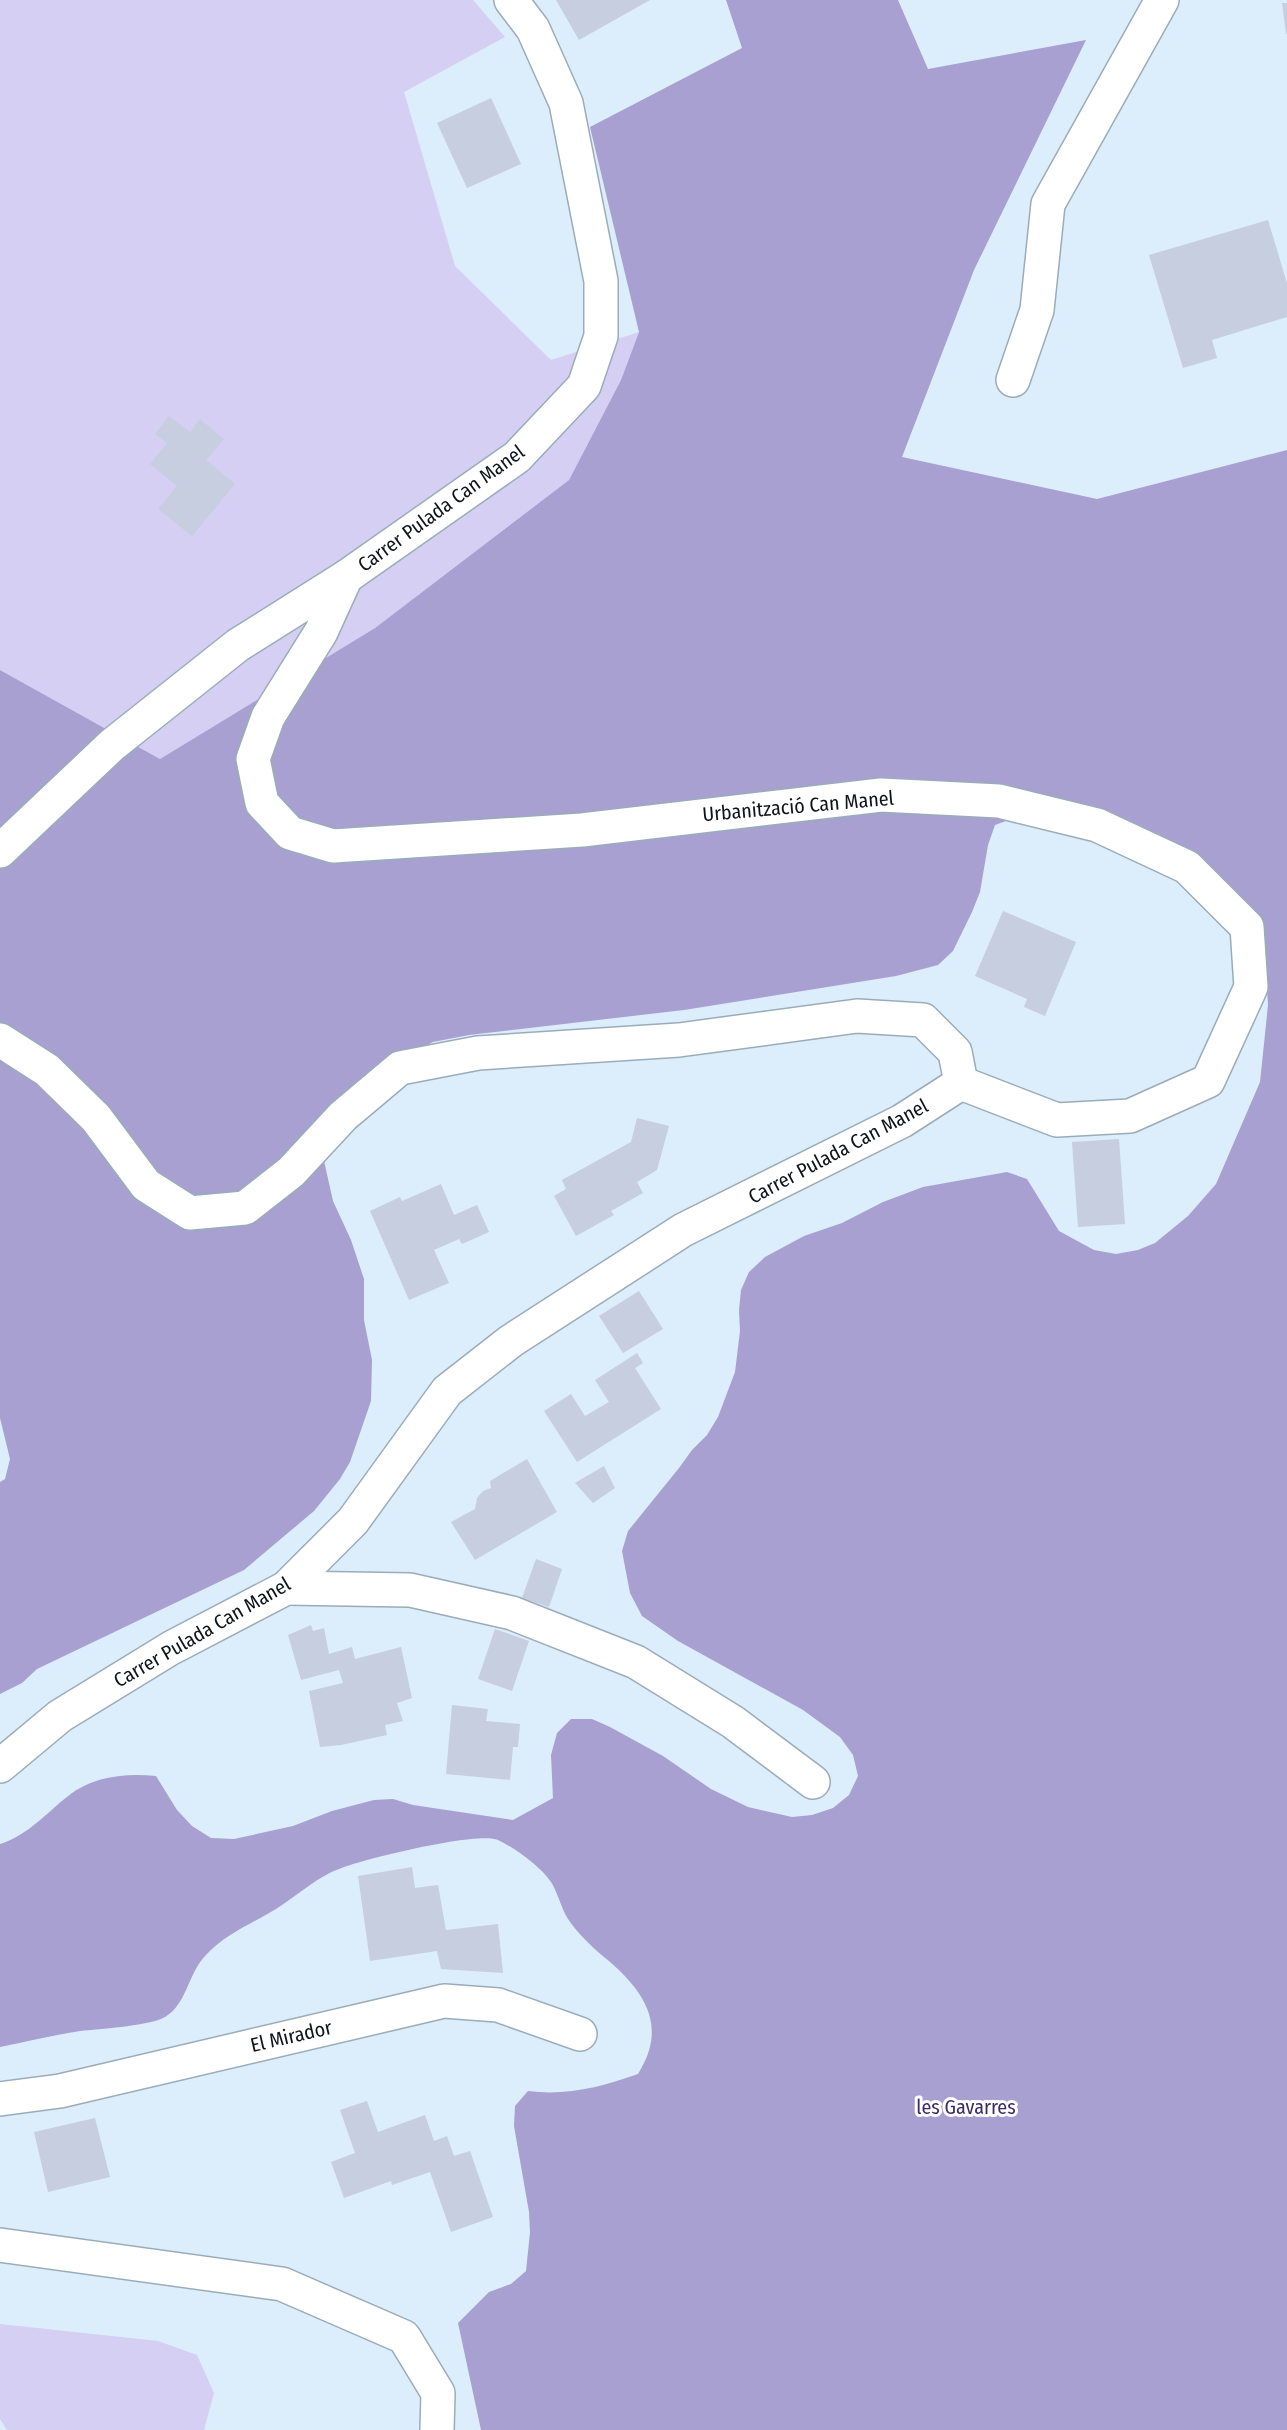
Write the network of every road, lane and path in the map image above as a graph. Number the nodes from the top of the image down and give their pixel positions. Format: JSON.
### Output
{"nodes":[{"id":1,"x":511,"y":0,"type":"edge"},
{"id":2,"x":1161,"y":0,"type":"edge"},
{"id":3,"x":1013,"y":380,"type":"dead end"},
{"id":4,"x":346,"y":577,"type":"junction"},
{"id":5,"x":0,"y":851,"type":"edge"},
{"id":6,"x":0,"y":1040,"type":"edge"},
{"id":7,"x":961,"y":1083,"type":"junction"},
{"id":8,"x":286,"y":1588,"type":"junction"},
{"id":9,"x":0,"y":1766,"type":"edge"},
{"id":10,"x":813,"y":1782,"type":"dead end"},
{"id":11,"x":580,"y":2034,"type":"dead end"},
{"id":12,"x":0,"y":2099,"type":"edge"},
{"id":13,"x":0,"y":2245,"type":"edge"},
{"id":14,"x":437,"y":2430,"type":"edge"}],
"edges":[{"from":1,"to":4,"type":"street","name":"Carrer Pulada Can Manel"},
{"from":2,"to":3,"type":"street"},
{"from":4,"to":5,"type":"street","name":"Carrer Pulada Can Manel"},
{"from":4,"to":7,"type":"street","name":"Urbanització Can Manel"},
{"from":6,"to":7,"type":"street"},
{"from":7,"to":8,"type":"street","name":"Carrer Pulada Can Manel"},
{"from":8,"to":9,"type":"street","name":"Carrer Pulada Can Manel"},
{"from":8,"to":10,"type":"street"},
{"from":11,"to":12,"type":"street","name":"El Mirador"},
{"from":13,"to":14,"type":"street"}]}
